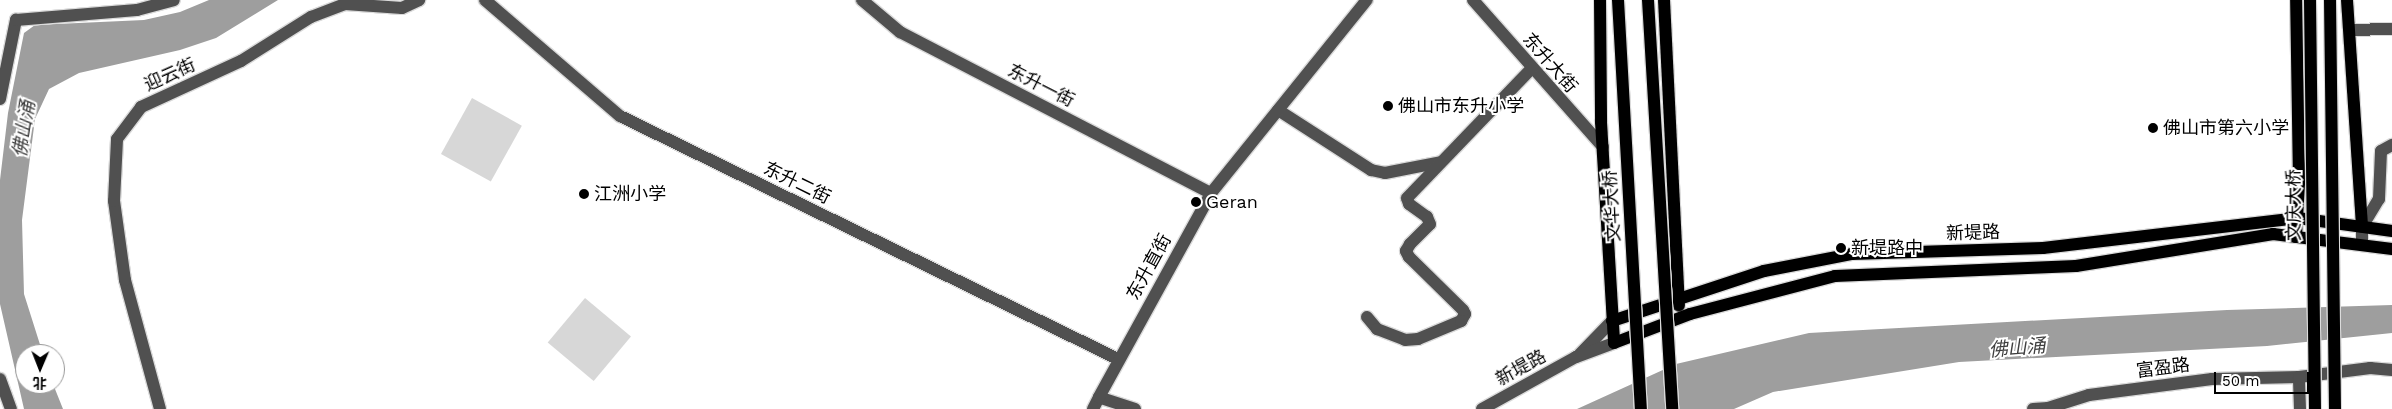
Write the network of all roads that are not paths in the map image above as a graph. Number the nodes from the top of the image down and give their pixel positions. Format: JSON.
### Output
{"nodes":[{"id":1,"x":174,"y":0,"type":"edge"},
{"id":2,"x":419,"y":0,"type":"edge"},
{"id":3,"x":485,"y":0,"type":"edge"},
{"id":4,"x":862,"y":0,"type":"edge"},
{"id":5,"x":1367,"y":0,"type":"edge"},
{"id":6,"x":1473,"y":0,"type":"edge"},
{"id":7,"x":1600,"y":0,"type":"edge"},
{"id":8,"x":1618,"y":0,"type":"edge"},
{"id":9,"x":1648,"y":0,"type":"edge"},
{"id":10,"x":1664,"y":0,"type":"edge"},
{"id":11,"x":2296,"y":0,"type":"edge"},
{"id":12,"x":2310,"y":0,"type":"edge"},
{"id":13,"x":2330,"y":0,"type":"edge"},
{"id":14,"x":2347,"y":0,"type":"edge"},
{"id":15,"x":2392,"y":29,"type":"edge"},
{"id":16,"x":2350,"y":30,"type":"junction"},
{"id":17,"x":1531,"y":69,"type":"junction"},
{"id":18,"x":0,"y":99,"type":"edge"},
{"id":19,"x":1278,"y":110,"type":"junction"},
{"id":20,"x":2392,"y":145,"type":"edge"},
{"id":21,"x":1603,"y":147,"type":"junction"},
{"id":22,"x":1441,"y":162,"type":"junction"},
{"id":23,"x":1211,"y":193,"type":"junction"},
{"id":24,"x":2298,"y":218,"type":"junction"},
{"id":25,"x":2362,"y":227,"type":"junction"},
{"id":26,"x":2392,"y":231,"type":"edge"},
{"id":27,"x":2296,"y":237,"type":"junction"},
{"id":28,"x":2362,"y":244,"type":"junction"},
{"id":29,"x":2392,"y":250,"type":"edge"},
{"id":30,"x":1678,"y":299,"type":"junction"},
{"id":31,"x":1367,"y":317,"type":"dead end"},
{"id":32,"x":1679,"y":318,"type":"junction"},
{"id":33,"x":1612,"y":322,"type":"junction"},
{"id":34,"x":1614,"y":343,"type":"junction"},
{"id":35,"x":1576,"y":357,"type":"junction"},
{"id":36,"x":1118,"y":359,"type":"junction"},
{"id":37,"x":2392,"y":370,"type":"edge"},
{"id":38,"x":2299,"y":376,"type":"junction"},
{"id":39,"x":0,"y":379,"type":"edge"},
{"id":40,"x":1099,"y":396,"type":"junction"},
{"id":41,"x":11,"y":409,"type":"edge"},
{"id":42,"x":160,"y":409,"type":"edge"},
{"id":43,"x":1093,"y":409,"type":"edge"},
{"id":44,"x":1135,"y":409,"type":"edge"},
{"id":45,"x":1482,"y":409,"type":"edge"},
{"id":46,"x":1641,"y":409,"type":"edge"},
{"id":47,"x":1672,"y":409,"type":"edge"},
{"id":48,"x":2033,"y":409,"type":"edge"},
{"id":49,"x":2300,"y":409,"type":"edge"},
{"id":50,"x":2315,"y":409,"type":"edge"},
{"id":51,"x":2335,"y":409,"type":"edge"}],
"edges":[{"from":1,"to":18,"type":"street"},
{"from":2,"to":42,"type":"street","name":"迎云街"},
{"from":3,"to":36,"type":"street","name":"东升二街"},
{"from":4,"to":23,"type":"street","name":"东升一街"},
{"from":5,"to":19,"type":"street","name":"东升直街"},
{"from":6,"to":17,"type":"street","name":"东升大街"},
{"from":7,"to":21,"type":"main road"},
{"from":8,"to":46,"type":"main road","name":"文华大桥","bridge":true},
{"from":9,"to":47,"type":"main road","bridge":true},
{"from":10,"to":30,"type":"main road"},
{"from":11,"to":24,"type":"main road"},
{"from":12,"to":50,"type":"main road","name":"文庆大桥","bridge":true},
{"from":13,"to":51,"type":"main road","bridge":true},
{"from":14,"to":16,"type":"main road"},
{"from":15,"to":16,"type":"street"},
{"from":16,"to":25,"type":"main road"},
{"from":17,"to":21,"type":"street","name":"东升大街"},
{"from":17,"to":22,"type":"street"},
{"from":19,"to":22,"type":"street"},
{"from":19,"to":23,"type":"street","name":"东升直街"},
{"from":20,"to":25,"type":"street"},
{"from":21,"to":33,"type":"main road"},
{"from":22,"to":31,"type":"street"},
{"from":23,"to":36,"type":"street","name":"东升直街"},
{"from":24,"to":25,"type":"main road","name":"新堤路"},
{"from":24,"to":27,"type":"main road"},
{"from":24,"to":30,"type":"main road","name":"新堤路"},
{"from":25,"to":26,"type":"main road","name":"新堤路"},
{"from":25,"to":28,"type":"street"},
{"from":27,"to":28,"type":"main road","name":"新堤路"},
{"from":27,"to":32,"type":"main road","name":"新堤路"},
{"from":28,"to":29,"type":"main road","name":"新堤路"},
{"from":30,"to":32,"type":"main road"},
{"from":30,"to":33,"type":"main road","name":"新堤路"},
{"from":32,"to":34,"type":"main road","name":"新堤路"},
{"from":33,"to":34,"type":"main road"},
{"from":33,"to":35,"type":"street","name":"新堤路"},
{"from":34,"to":35,"type":"street","name":"新堤路"},
{"from":35,"to":45,"type":"street","name":"新堤路"},
{"from":36,"to":40,"type":"street","name":"东升直街"},
{"from":37,"to":38,"type":"street","name":"富盈路"},
{"from":38,"to":48,"type":"street","name":"富盈路"},
{"from":38,"to":49,"type":"street"},
{"from":39,"to":41,"type":"street"},
{"from":40,"to":43,"type":"street"},
{"from":40,"to":44,"type":"street"}]}
